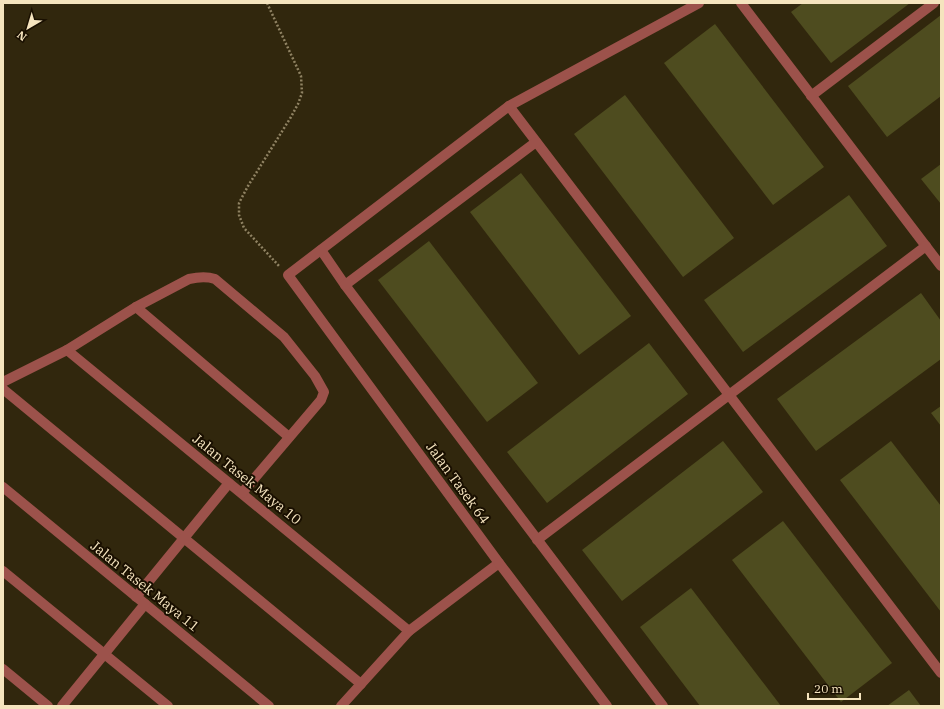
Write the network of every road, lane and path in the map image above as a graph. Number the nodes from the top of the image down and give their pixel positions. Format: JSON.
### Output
{"nodes":[{"id":1,"x":267,"y":3,"type":"edge"},
{"id":2,"x":699,"y":3,"type":"edge"},
{"id":3,"x":741,"y":3,"type":"edge"},
{"id":4,"x":934,"y":3,"type":"edge"},
{"id":5,"x":811,"y":96,"type":"junction"},
{"id":6,"x":509,"y":106,"type":"junction"},
{"id":7,"x":536,"y":142,"type":"junction"},
{"id":8,"x":926,"y":246,"type":"junction"},
{"id":9,"x":321,"y":250,"type":"junction"},
{"id":10,"x":941,"y":265,"type":"edge"},
{"id":11,"x":288,"y":275,"type":"junction"},
{"id":12,"x":345,"y":285,"type":"junction"},
{"id":13,"x":136,"y":308,"type":"junction"},
{"id":14,"x":67,"y":350,"type":"junction"},
{"id":15,"x":3,"y":382,"type":"edge"},
{"id":16,"x":3,"y":389,"type":"edge"},
{"id":17,"x":729,"y":395,"type":"junction"},
{"id":18,"x":289,"y":437,"type":"junction"},
{"id":19,"x":229,"y":483,"type":"junction"},
{"id":20,"x":3,"y":487,"type":"edge"},
{"id":21,"x":242,"y":493,"type":"junction"},
{"id":22,"x":184,"y":538,"type":"junction"},
{"id":23,"x":537,"y":540,"type":"junction"},
{"id":24,"x":499,"y":563,"type":"junction"},
{"id":25,"x":3,"y":571,"type":"edge"},
{"id":26,"x":136,"y":597,"type":"junction"},
{"id":27,"x":145,"y":604,"type":"junction"},
{"id":28,"x":409,"y":631,"type":"junction"},
{"id":29,"x":104,"y":654,"type":"junction"},
{"id":30,"x":3,"y":669,"type":"edge"},
{"id":31,"x":941,"y":673,"type":"edge"},
{"id":32,"x":361,"y":684,"type":"junction"},
{"id":33,"x":48,"y":706,"type":"edge"},
{"id":34,"x":62,"y":706,"type":"edge"},
{"id":35,"x":168,"y":706,"type":"edge"},
{"id":36,"x":269,"y":706,"type":"edge"},
{"id":37,"x":341,"y":706,"type":"edge"},
{"id":38,"x":607,"y":706,"type":"edge"},
{"id":39,"x":663,"y":706,"type":"edge"}],
"edges":[{"from":1,"to":11,"type":"path"},
{"from":2,"to":6,"type":"street"},
{"from":3,"to":5,"type":"street"},
{"from":4,"to":5,"type":"street"},
{"from":5,"to":8,"type":"street"},
{"from":6,"to":7,"type":"street"},
{"from":6,"to":9,"type":"street"},
{"from":7,"to":12,"type":"street"},
{"from":7,"to":17,"type":"street"},
{"from":8,"to":10,"type":"street"},
{"from":8,"to":17,"type":"street"},
{"from":9,"to":11,"type":"street"},
{"from":9,"to":12,"type":"street"},
{"from":11,"to":24,"type":"street","name":"Jalan Tasek 64"},
{"from":12,"to":23,"type":"street"},
{"from":13,"to":14,"type":"street"},
{"from":13,"to":18,"type":"street"},
{"from":13,"to":18,"type":"street"},
{"from":14,"to":15,"type":"street"},
{"from":14,"to":19,"type":"street","name":"Jalan Tasek Maya 10"},
{"from":16,"to":22,"type":"street"},
{"from":17,"to":23,"type":"street"},
{"from":17,"to":31,"type":"street"},
{"from":18,"to":21,"type":"street"},
{"from":19,"to":21,"type":"street","name":"Jalan Tasek Maya 10"},
{"from":19,"to":22,"type":"street"},
{"from":20,"to":26,"type":"street","name":"Jalan Tasek Maya 11"},
{"from":21,"to":28,"type":"street","name":"Jalan Tasek Maya 10"},
{"from":22,"to":26,"type":"street"},
{"from":22,"to":32,"type":"street"},
{"from":23,"to":39,"type":"street"},
{"from":24,"to":28,"type":"street"},
{"from":24,"to":38,"type":"street","name":"Jalan Tasek 64"},
{"from":25,"to":29,"type":"street"},
{"from":26,"to":27,"type":"street","name":"Jalan Tasek Maya 11"},
{"from":27,"to":29,"type":"street"},
{"from":27,"to":36,"type":"street","name":"Jalan Tasek Maya 11"},
{"from":28,"to":32,"type":"street"},
{"from":29,"to":34,"type":"street"},
{"from":29,"to":35,"type":"street"},
{"from":30,"to":33,"type":"street"},
{"from":32,"to":37,"type":"street"}]}
